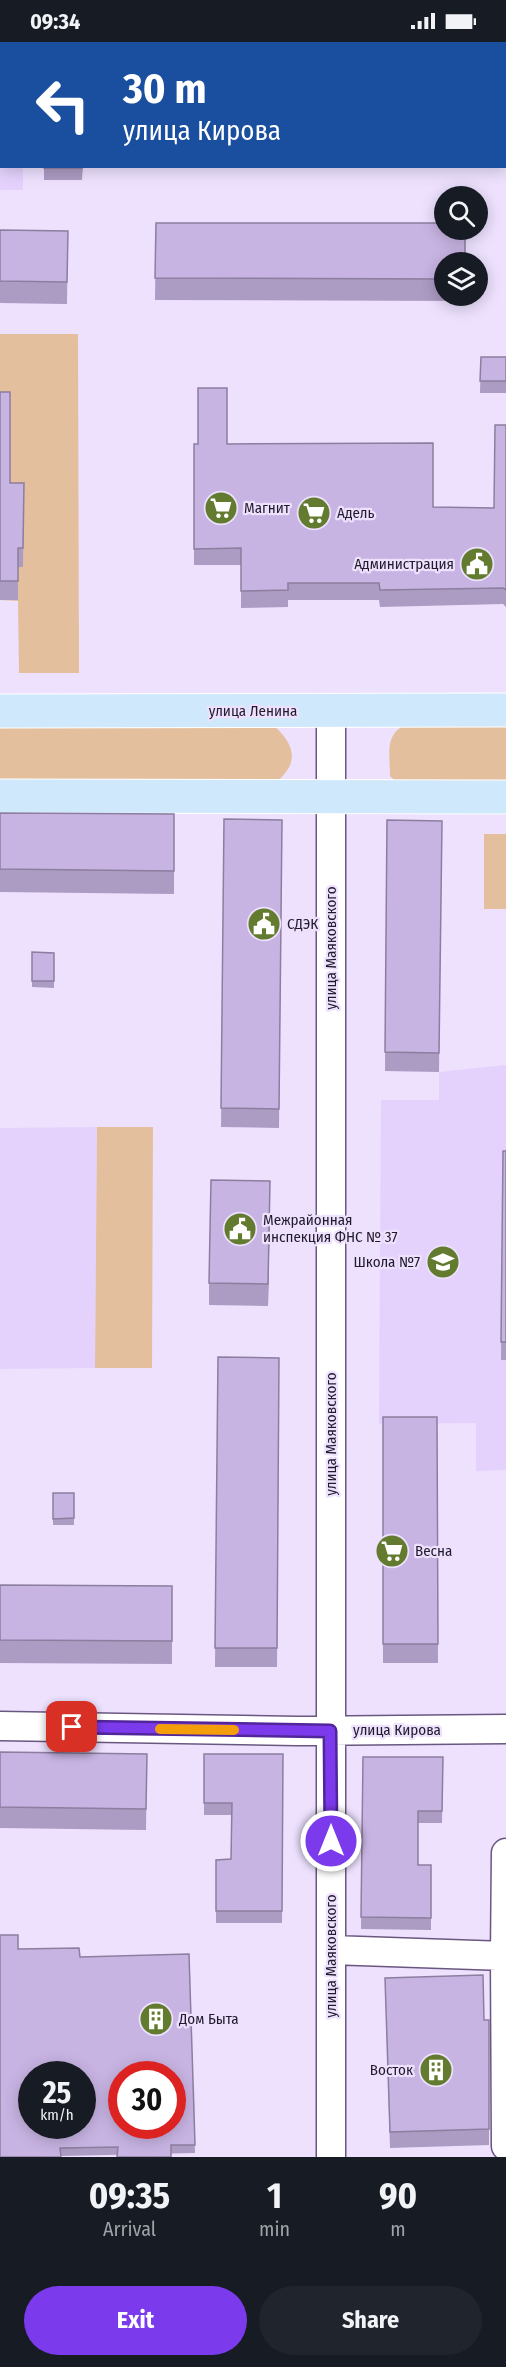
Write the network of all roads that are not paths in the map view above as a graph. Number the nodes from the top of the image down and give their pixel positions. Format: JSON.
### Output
{"nodes":[{"id":1,"x":506,"y":710,"type":"edge"},
{"id":2,"x":0,"y":711,"type":"edge"},
{"id":3,"x":331,"y":711,"type":"junction"},
{"id":4,"x":0,"y":796,"type":"edge"},
{"id":5,"x":331,"y":797,"type":"junction"},
{"id":6,"x":506,"y":797,"type":"edge"},
{"id":7,"x":0,"y":1726,"type":"edge"},
{"id":8,"x":506,"y":1730,"type":"edge"},
{"id":9,"x":330,"y":1731,"type":"junction"},
{"id":10,"x":506,"y":1853,"type":"edge"},
{"id":11,"x":331,"y":1950,"type":"junction"},
{"id":12,"x":505,"y":1956,"type":"edge"},
{"id":13,"x":506,"y":2146,"type":"edge"},
{"id":14,"x":331,"y":2157,"type":"edge"}],
"edges":[{"from":1,"to":3,"type":"main road","name":"улица Ленина"},
{"from":2,"to":3,"type":"main road","name":"улица Ленина"},
{"from":3,"to":5,"type":"street","name":"улица Маяковского"},
{"from":4,"to":5,"type":"main road"},
{"from":5,"to":6,"type":"main road"},
{"from":5,"to":9,"type":"street","name":"улица Маяковского"},
{"from":7,"to":9,"type":"street","name":"улица Кирова"},
{"from":8,"to":9,"type":"street","name":"улица Кирова"},
{"from":9,"to":11,"type":"street","name":"улица Маяковского"},
{"from":10,"to":12,"type":"street"},
{"from":11,"to":12,"type":"street"},
{"from":11,"to":14,"type":"street","name":"улица Маяковского"},
{"from":12,"to":13,"type":"street"}]}
